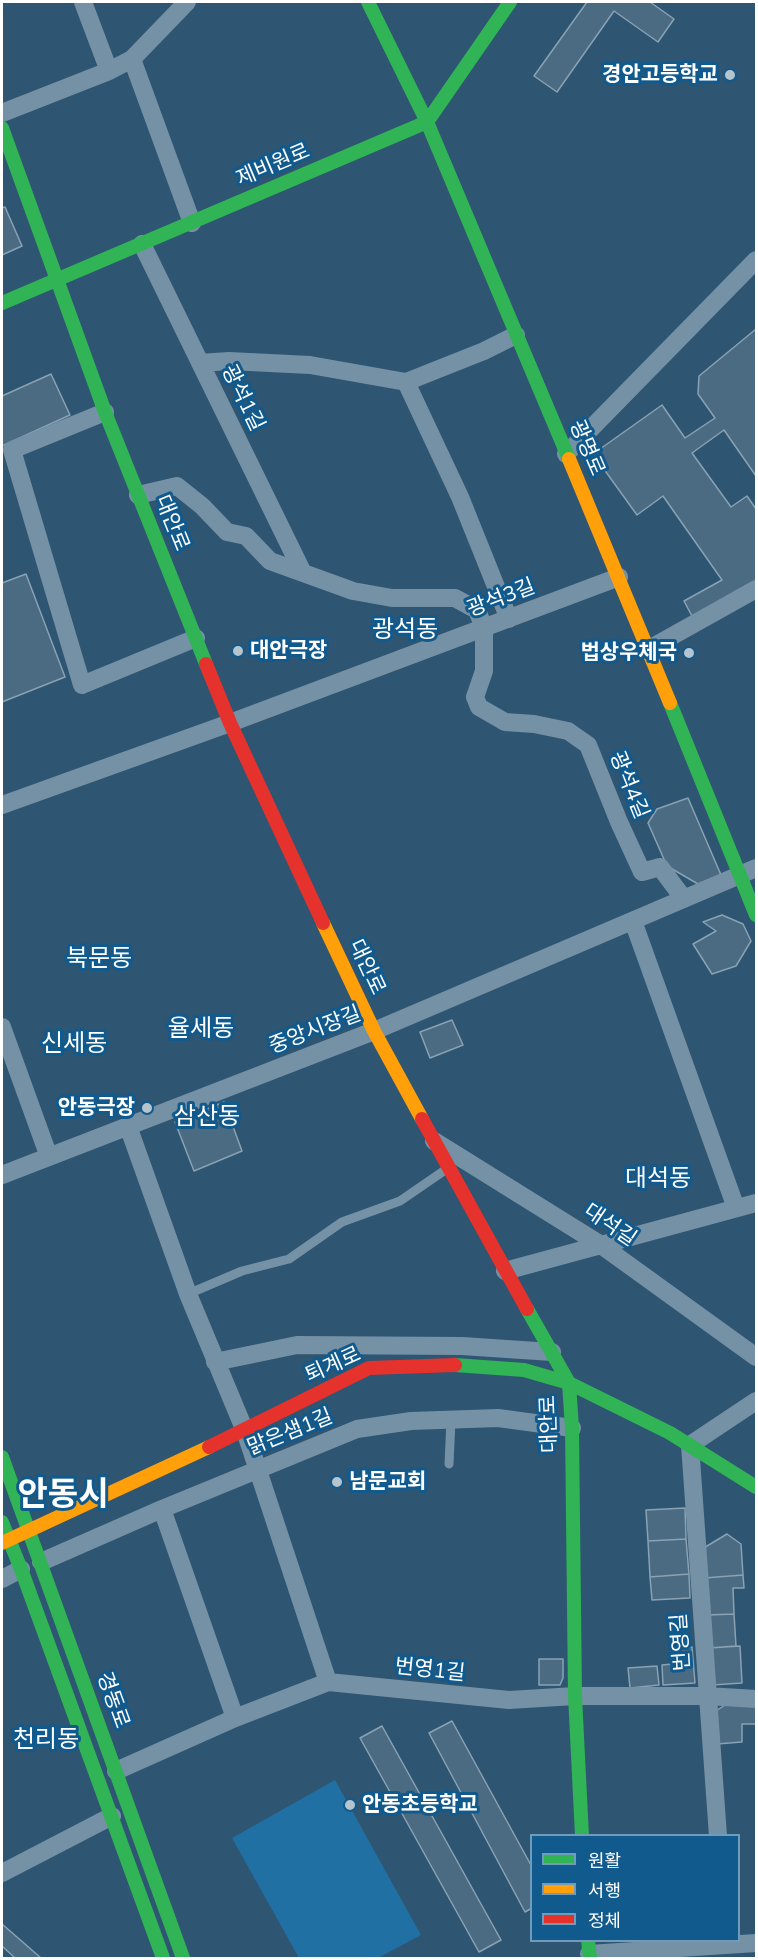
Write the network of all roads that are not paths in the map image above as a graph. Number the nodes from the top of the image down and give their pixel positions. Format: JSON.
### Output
{"nodes":[{"id":1,"x":83,"y":2,"type":"edge"},
{"id":2,"x":187,"y":2,"type":"edge"},
{"id":3,"x":368,"y":2,"type":"edge"},
{"id":4,"x":510,"y":2,"type":"edge"},
{"id":5,"x":132,"y":59,"type":"junction"},
{"id":6,"x":109,"y":71,"type":"junction"},
{"id":7,"x":2,"y":113,"type":"edge"},
{"id":8,"x":427,"y":122,"type":"junction"},
{"id":9,"x":2,"y":128,"type":"edge"},
{"id":10,"x":192,"y":223,"type":"junction"},
{"id":11,"x":142,"y":244,"type":"junction"},
{"id":12,"x":756,"y":260,"type":"edge"},
{"id":13,"x":56,"y":280,"type":"junction"},
{"id":14,"x":2,"y":303,"type":"edge"},
{"id":15,"x":516,"y":335,"type":"junction"},
{"id":16,"x":200,"y":363,"type":"junction"},
{"id":17,"x":406,"y":382,"type":"junction"},
{"id":18,"x":105,"y":412,"type":"junction"},
{"id":19,"x":566,"y":454,"type":"junction"},
{"id":20,"x":138,"y":495,"type":"junction"},
{"id":21,"x":303,"y":573,"type":"junction"},
{"id":22,"x":619,"y":577,"type":"junction"},
{"id":23,"x":756,"y":589,"type":"edge"},
{"id":24,"x":509,"y":619,"type":"junction"},
{"id":25,"x":484,"y":628,"type":"junction"},
{"id":26,"x":196,"y":639,"type":"junction"},
{"id":27,"x":649,"y":649,"type":"junction"},
{"id":28,"x":230,"y":723,"type":"junction"},
{"id":29,"x":2,"y":805,"type":"edge"},
{"id":30,"x":749,"y":872,"type":"edge"},
{"id":31,"x":684,"y":899,"type":"junction"},
{"id":32,"x":756,"y":915,"type":"edge"},
{"id":33,"x":633,"y":921,"type":"junction"},
{"id":34,"x":2,"y":1027,"type":"edge"},
{"id":35,"x":374,"y":1031,"type":"junction"},
{"id":36,"x":128,"y":1126,"type":"junction"},
{"id":37,"x":432,"y":1140,"type":"junction"},
{"id":38,"x":49,"y":1157,"type":"junction"},
{"id":39,"x":449,"y":1167,"type":"junction"},
{"id":40,"x":2,"y":1174,"type":"edge"},
{"id":41,"x":756,"y":1203,"type":"edge"},
{"id":42,"x":736,"y":1208,"type":"junction"},
{"id":43,"x":601,"y":1245,"type":"junction"},
{"id":44,"x":505,"y":1271,"type":"junction"},
{"id":45,"x":188,"y":1294,"type":"junction"},
{"id":46,"x":552,"y":1352,"type":"junction"},
{"id":47,"x":756,"y":1357,"type":"edge"},
{"id":48,"x":215,"y":1362,"type":"junction"},
{"id":49,"x":569,"y":1383,"type":"junction"},
{"id":50,"x":756,"y":1401,"type":"edge"},
{"id":51,"x":451,"y":1420,"type":"junction"},
{"id":52,"x":572,"y":1428,"type":"junction"},
{"id":53,"x":245,"y":1431,"type":"junction"},
{"id":54,"x":690,"y":1444,"type":"junction"},
{"id":55,"x":2,"y":1457,"type":"edge"},
{"id":56,"x":449,"y":1464,"type":"dead end"},
{"id":57,"x":258,"y":1469,"type":"junction"},
{"id":58,"x":756,"y":1487,"type":"edge"},
{"id":59,"x":162,"y":1509,"type":"junction"},
{"id":60,"x":2,"y":1522,"type":"edge"},
{"id":61,"x":29,"y":1530,"type":"junction"},
{"id":62,"x":5,"y":1541,"type":"edge"},
{"id":63,"x":41,"y":1562,"type":"junction"},
{"id":64,"x":21,"y":1569,"type":"junction"},
{"id":65,"x":2,"y":1579,"type":"edge"},
{"id":66,"x":328,"y":1682,"type":"junction"},
{"id":67,"x":574,"y":1696,"type":"junction"},
{"id":68,"x":707,"y":1696,"type":"junction"},
{"id":69,"x":756,"y":1699,"type":"edge"},
{"id":70,"x":235,"y":1718,"type":"junction"},
{"id":71,"x":116,"y":1772,"type":"junction"},
{"id":72,"x":112,"y":1816,"type":"junction"},
{"id":73,"x":582,"y":1834,"type":"edge"},
{"id":74,"x":718,"y":1834,"type":"edge"},
{"id":75,"x":2,"y":1873,"type":"edge"},
{"id":76,"x":756,"y":1942,"type":"edge"},
{"id":77,"x":726,"y":1948,"type":"edge"},
{"id":78,"x":589,"y":1951,"type":"edge"},
{"id":79,"x":163,"y":1959,"type":"edge"},
{"id":80,"x":183,"y":1959,"type":"edge"}],
"edges":[{"from":1,"to":6,"type":"street"},
{"from":2,"to":5,"type":"street"},
{"from":3,"to":8,"type":"street","name":"광명로"},
{"from":4,"to":8,"type":"street"},
{"from":5,"to":6,"type":"street"},
{"from":5,"to":10,"type":"street"},
{"from":6,"to":7,"type":"street"},
{"from":8,"to":10,"type":"street","name":"제비원로"},
{"from":8,"to":15,"type":"street","name":"광명로"},
{"from":9,"to":13,"type":"street","name":"대안로"},
{"from":10,"to":11,"type":"street","name":"제비원로"},
{"from":11,"to":13,"type":"street","name":"제비원로"},
{"from":11,"to":16,"type":"street","name":"광석1길"},
{"from":12,"to":19,"type":"street"},
{"from":13,"to":14,"type":"street","name":"제비원로"},
{"from":13,"to":18,"type":"street","name":"대안로"},
{"from":15,"to":17,"type":"street"},
{"from":15,"to":19,"type":"street","name":"광명로"},
{"from":16,"to":17,"type":"street"},
{"from":16,"to":21,"type":"street","name":"광석1길"},
{"from":17,"to":24,"type":"street"},
{"from":18,"to":20,"type":"street","name":"대안로"},
{"from":18,"to":26,"type":"street"},
{"from":19,"to":22,"type":"street","name":"광명로"},
{"from":20,"to":21,"type":"street"},
{"from":20,"to":26,"type":"street","name":"대안로"},
{"from":21,"to":25,"type":"street"},
{"from":22,"to":24,"type":"street","name":"광석3길"},
{"from":22,"to":27,"type":"street","name":"광명로"},
{"from":23,"to":27,"type":"street"},
{"from":24,"to":25,"type":"street","name":"광석3길"},
{"from":25,"to":28,"type":"street","name":"광석3길"},
{"from":25,"to":31,"type":"street","name":"광석4길"},
{"from":26,"to":28,"type":"street","name":"대안로"},
{"from":27,"to":30,"type":"street","name":"광명로"},
{"from":28,"to":29,"type":"street","name":"광석3길"},
{"from":28,"to":35,"type":"street","name":"대안로"},
{"from":30,"to":31,"type":"street","name":"중앙시장길"},
{"from":30,"to":32,"type":"street","name":"광명로"},
{"from":31,"to":33,"type":"street","name":"중앙시장길"},
{"from":33,"to":35,"type":"street","name":"중앙시장길"},
{"from":33,"to":42,"type":"street"},
{"from":34,"to":38,"type":"street"},
{"from":35,"to":36,"type":"street","name":"중앙시장길"},
{"from":35,"to":37,"type":"street","name":"대안로"},
{"from":36,"to":38,"type":"street","name":"중앙시장길"},
{"from":36,"to":45,"type":"street"},
{"from":37,"to":39,"type":"street","name":"대안로"},
{"from":37,"to":43,"type":"street","name":"대석길"},
{"from":38,"to":40,"type":"street","name":"중앙시장길"},
{"from":39,"to":44,"type":"street","name":"대안로"},
{"from":39,"to":45,"type":"lane"},
{"from":41,"to":42,"type":"street"},
{"from":42,"to":43,"type":"street"},
{"from":43,"to":44,"type":"street"},
{"from":43,"to":47,"type":"street","name":"대석길"},
{"from":44,"to":46,"type":"street","name":"대안로"},
{"from":45,"to":48,"type":"street"},
{"from":46,"to":48,"type":"street"},
{"from":46,"to":49,"type":"street","name":"대안로"},
{"from":48,"to":53,"type":"street"},
{"from":49,"to":52,"type":"street","name":"대안로"},
{"from":49,"to":53,"type":"street","name":"퇴계로"},
{"from":49,"to":54,"type":"street","name":"퇴계로"},
{"from":50,"to":54,"type":"street"},
{"from":51,"to":52,"type":"street","name":"맑은샘1길"},
{"from":51,"to":56,"type":"lane"},
{"from":51,"to":57,"type":"street","name":"맑은샘1길"},
{"from":52,"to":67,"type":"street","name":"대안로"},
{"from":53,"to":57,"type":"street"},
{"from":53,"to":61,"type":"street","name":"퇴계로"},
{"from":54,"to":58,"type":"street","name":"퇴계로"},
{"from":54,"to":68,"type":"street","name":"번영길"},
{"from":55,"to":61,"type":"street","name":"경동로"},
{"from":57,"to":59,"type":"street","name":"맑은샘1길"},
{"from":57,"to":66,"type":"street"},
{"from":59,"to":63,"type":"street","name":"맑은샘1길"},
{"from":59,"to":70,"type":"street"},
{"from":60,"to":62,"type":"street","name":"경동로"},
{"from":61,"to":62,"type":"street","name":"퇴계로"},
{"from":61,"to":63,"type":"street","name":"경동로"},
{"from":62,"to":64,"type":"street","name":"경동로"},
{"from":63,"to":71,"type":"street","name":"경동로"},
{"from":64,"to":65,"type":"street"},
{"from":64,"to":72,"type":"street","name":"경동로"},
{"from":66,"to":67,"type":"street","name":"번영1길"},
{"from":66,"to":70,"type":"street","name":"번영1길"},
{"from":67,"to":68,"type":"street","name":"번영1길"},
{"from":67,"to":73,"type":"street","name":"대안로"},
{"from":68,"to":69,"type":"street","name":"번영1길"},
{"from":68,"to":74,"type":"street","name":"번영길"},
{"from":70,"to":71,"type":"street","name":"번영1길"},
{"from":71,"to":80,"type":"street","name":"경동로"},
{"from":72,"to":75,"type":"street"},
{"from":72,"to":79,"type":"street","name":"경동로"},
{"from":76,"to":77,"type":"street"},
{"from":77,"to":78,"type":"street"}]}
